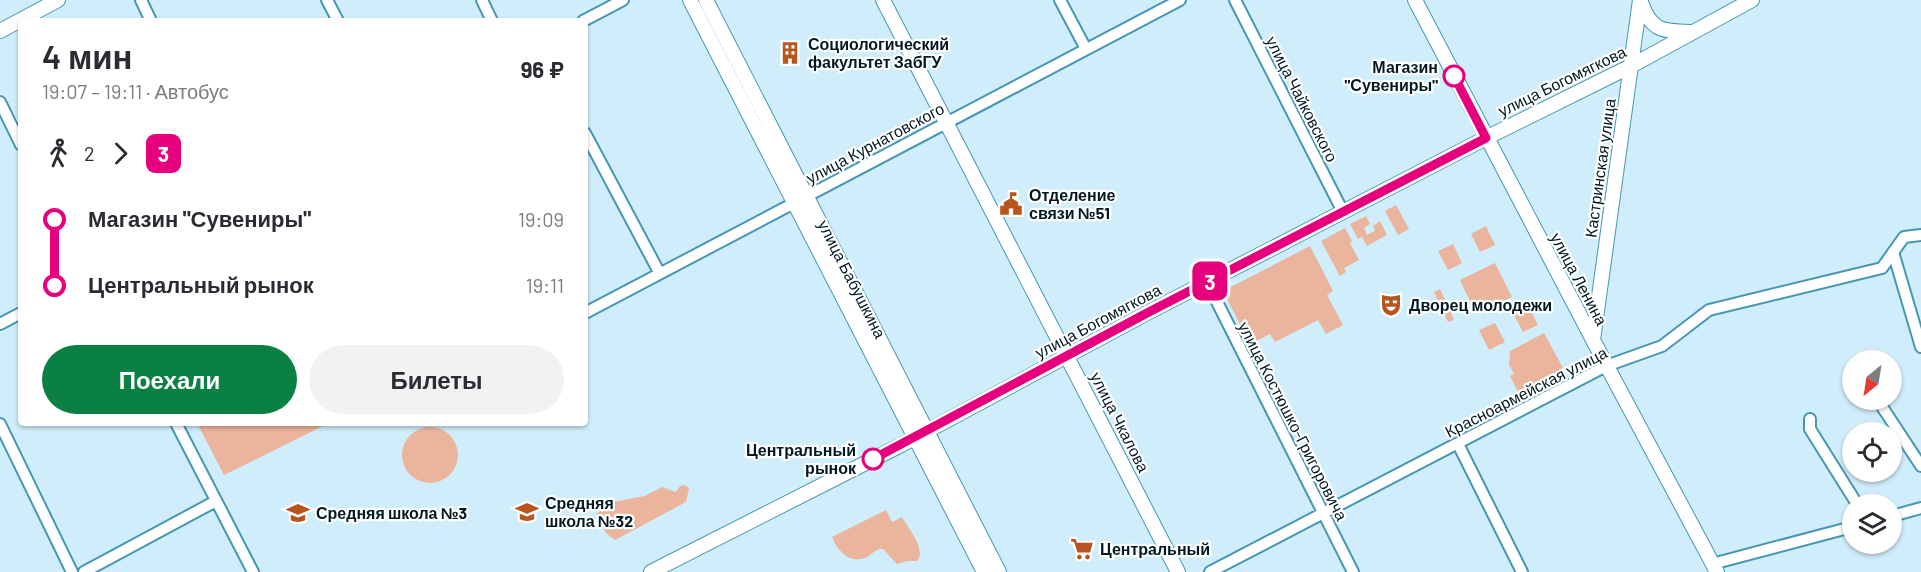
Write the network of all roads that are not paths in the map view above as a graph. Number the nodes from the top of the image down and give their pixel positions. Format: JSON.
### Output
{"nodes":[{"id":1,"x":58,"y":0,"type":"edge"},
{"id":2,"x":141,"y":0,"type":"edge"},
{"id":3,"x":327,"y":0,"type":"edge"},
{"id":4,"x":482,"y":0,"type":"edge"},
{"id":5,"x":623,"y":0,"type":"edge"},
{"id":6,"x":690,"y":0,"type":"edge"},
{"id":7,"x":706,"y":0,"type":"edge"},
{"id":8,"x":883,"y":0,"type":"edge"},
{"id":9,"x":1060,"y":0,"type":"edge"},
{"id":10,"x":1180,"y":0,"type":"edge"},
{"id":11,"x":1235,"y":0,"type":"edge"},
{"id":12,"x":1415,"y":0,"type":"edge"},
{"id":13,"x":1752,"y":0,"type":"edge"},
{"id":14,"x":1640,"y":1,"type":"edge"},
{"id":15,"x":24,"y":18,"type":"edge"},
{"id":16,"x":150,"y":18,"type":"edge"},
{"id":17,"x":336,"y":18,"type":"edge"},
{"id":18,"x":491,"y":18,"type":"edge"},
{"id":19,"x":588,"y":18,"type":"edge"},
{"id":20,"x":18,"y":21,"type":"edge"},
{"id":21,"x":0,"y":31,"type":"edge"},
{"id":22,"x":1695,"y":32,"type":"junction"},
{"id":23,"x":1086,"y":49,"type":"junction"},
{"id":24,"x":1631,"y":66,"type":"junction"},
{"id":25,"x":0,"y":102,"type":"edge"},
{"id":26,"x":947,"y":122,"type":"junction"},
{"id":27,"x":1486,"y":138,"type":"junction"},
{"id":28,"x":18,"y":139,"type":"edge"},
{"id":29,"x":588,"y":139,"type":"edge"},
{"id":30,"x":800,"y":199,"type":"junction"},
{"id":31,"x":1343,"y":212,"type":"junction"},
{"id":32,"x":1921,"y":236,"type":"edge"},
{"id":33,"x":1893,"y":252,"type":"junction"},
{"id":34,"x":659,"y":272,"type":"junction"},
{"id":35,"x":1207,"y":282,"type":"junction"},
{"id":36,"x":588,"y":310,"type":"edge"},
{"id":37,"x":18,"y":315,"type":"edge"},
{"id":38,"x":0,"y":324,"type":"edge"},
{"id":39,"x":1593,"y":340,"type":"junction"},
{"id":40,"x":1921,"y":347,"type":"edge"},
{"id":41,"x":1067,"y":356,"type":"junction"},
{"id":42,"x":1606,"y":366,"type":"junction"},
{"id":43,"x":1884,"y":410,"type":"edge"},
{"id":44,"x":1810,"y":419,"type":"dead end"},
{"id":45,"x":0,"y":424,"type":"edge"},
{"id":46,"x":178,"y":426,"type":"edge"},
{"id":47,"x":920,"y":435,"type":"junction"},
{"id":48,"x":1458,"y":444,"type":"junction"},
{"id":49,"x":1921,"y":466,"type":"edge"},
{"id":50,"x":1851,"y":494,"type":"edge"},
{"id":51,"x":216,"y":501,"type":"junction"},
{"id":52,"x":1921,"y":508,"type":"edge"},
{"id":53,"x":1902,"y":513,"type":"edge"},
{"id":54,"x":1323,"y":515,"type":"junction"},
{"id":55,"x":1842,"y":530,"type":"edge"},
{"id":56,"x":1714,"y":568,"type":"edge"},
{"id":57,"x":72,"y":572,"type":"edge"},
{"id":58,"x":84,"y":572,"type":"edge"},
{"id":59,"x":253,"y":572,"type":"edge"},
{"id":60,"x":651,"y":572,"type":"edge"},
{"id":61,"x":984,"y":572,"type":"edge"},
{"id":62,"x":999,"y":572,"type":"edge"},
{"id":63,"x":1178,"y":572,"type":"edge"},
{"id":64,"x":1210,"y":572,"type":"edge"},
{"id":65,"x":1353,"y":572,"type":"edge"},
{"id":66,"x":1522,"y":572,"type":"edge"}],
"edges":[{"from":1,"to":15,"type":"main road"},
{"from":2,"to":16,"type":"street"},
{"from":3,"to":17,"type":"street"},
{"from":4,"to":18,"type":"street"},
{"from":5,"to":19,"type":"street"},
{"from":6,"to":30,"type":"main road","name":"улица Бабушкина"},
{"from":7,"to":30,"type":"main road","name":"улица Бабушкина"},
{"from":8,"to":26,"type":"main road","name":"улица Чкалова"},
{"from":9,"to":23,"type":"street"},
{"from":10,"to":23,"type":"street","name":"улица Курнатовского"},
{"from":11,"to":31,"type":"street","name":"улица Чайковского"},
{"from":12,"to":27,"type":"main road","name":"улица Ленина"},
{"from":13,"to":22,"type":"main road","name":"улица Богомягкова"},
{"from":14,"to":22,"type":"main road"},
{"from":14,"to":24,"type":"main road","name":"Кастринская улица"},
{"from":20,"to":21,"type":"main road"},
{"from":22,"to":24,"type":"main road","name":"улица Богомягкова"},
{"from":23,"to":26,"type":"street","name":"улица Курнатовского"},
{"from":24,"to":27,"type":"main road","name":"улица Богомягкова"},
{"from":24,"to":39,"type":"main road","name":"Кастринская улица"},
{"from":25,"to":28,"type":"street"},
{"from":26,"to":30,"type":"street","name":"улица Курнатовского"},
{"from":26,"to":41,"type":"main road","name":"улица Чкалова"},
{"from":27,"to":31,"type":"main road","name":"улица Богомягкова"},
{"from":27,"to":39,"type":"main road","name":"улица Ленина"},
{"from":29,"to":34,"type":"street"},
{"from":30,"to":34,"type":"street","name":"улица Курнатовского"},
{"from":30,"to":47,"type":"main road","name":"улица Бабушкина"},
{"from":31,"to":35,"type":"main road","name":"улица Богомягкова"},
{"from":32,"to":33,"type":"street","name":"Красноармейская улица"},
{"from":33,"to":40,"type":"street"},
{"from":33,"to":42,"type":"street","name":"Красноармейская улица"},
{"from":34,"to":36,"type":"street","name":"улица Курнатовского"},
{"from":35,"to":41,"type":"main road","name":"улица Богомягкова"},
{"from":35,"to":54,"type":"street","name":"улица Костюшко-Григоровича"},
{"from":37,"to":38,"type":"street"},
{"from":39,"to":42,"type":"main road","name":"улица Ленина"},
{"from":41,"to":47,"type":"main road","name":"улица Богомягкова"},
{"from":41,"to":63,"type":"main road","name":"улица Чкалова"},
{"from":42,"to":48,"type":"street","name":"Красноармейская улица"},
{"from":42,"to":56,"type":"main road","name":"улица Ленина"},
{"from":43,"to":49,"type":"street"},
{"from":44,"to":50,"type":"street"},
{"from":45,"to":57,"type":"street"},
{"from":46,"to":51,"type":"street"},
{"from":47,"to":60,"type":"main road","name":"улица Богомягкова"},
{"from":47,"to":61,"type":"main road","name":"улица Бабушкина"},
{"from":47,"to":62,"type":"main road","name":"улица Бабушкина"},
{"from":48,"to":54,"type":"street","name":"Красноармейская улица"},
{"from":48,"to":66,"type":"street"},
{"from":51,"to":58,"type":"street"},
{"from":51,"to":59,"type":"street"},
{"from":52,"to":53,"type":"street"},
{"from":54,"to":64,"type":"street","name":"Красноармейская улица"},
{"from":54,"to":65,"type":"street","name":"улица Костюшко-Григоровича"},
{"from":55,"to":56,"type":"street"}]}
